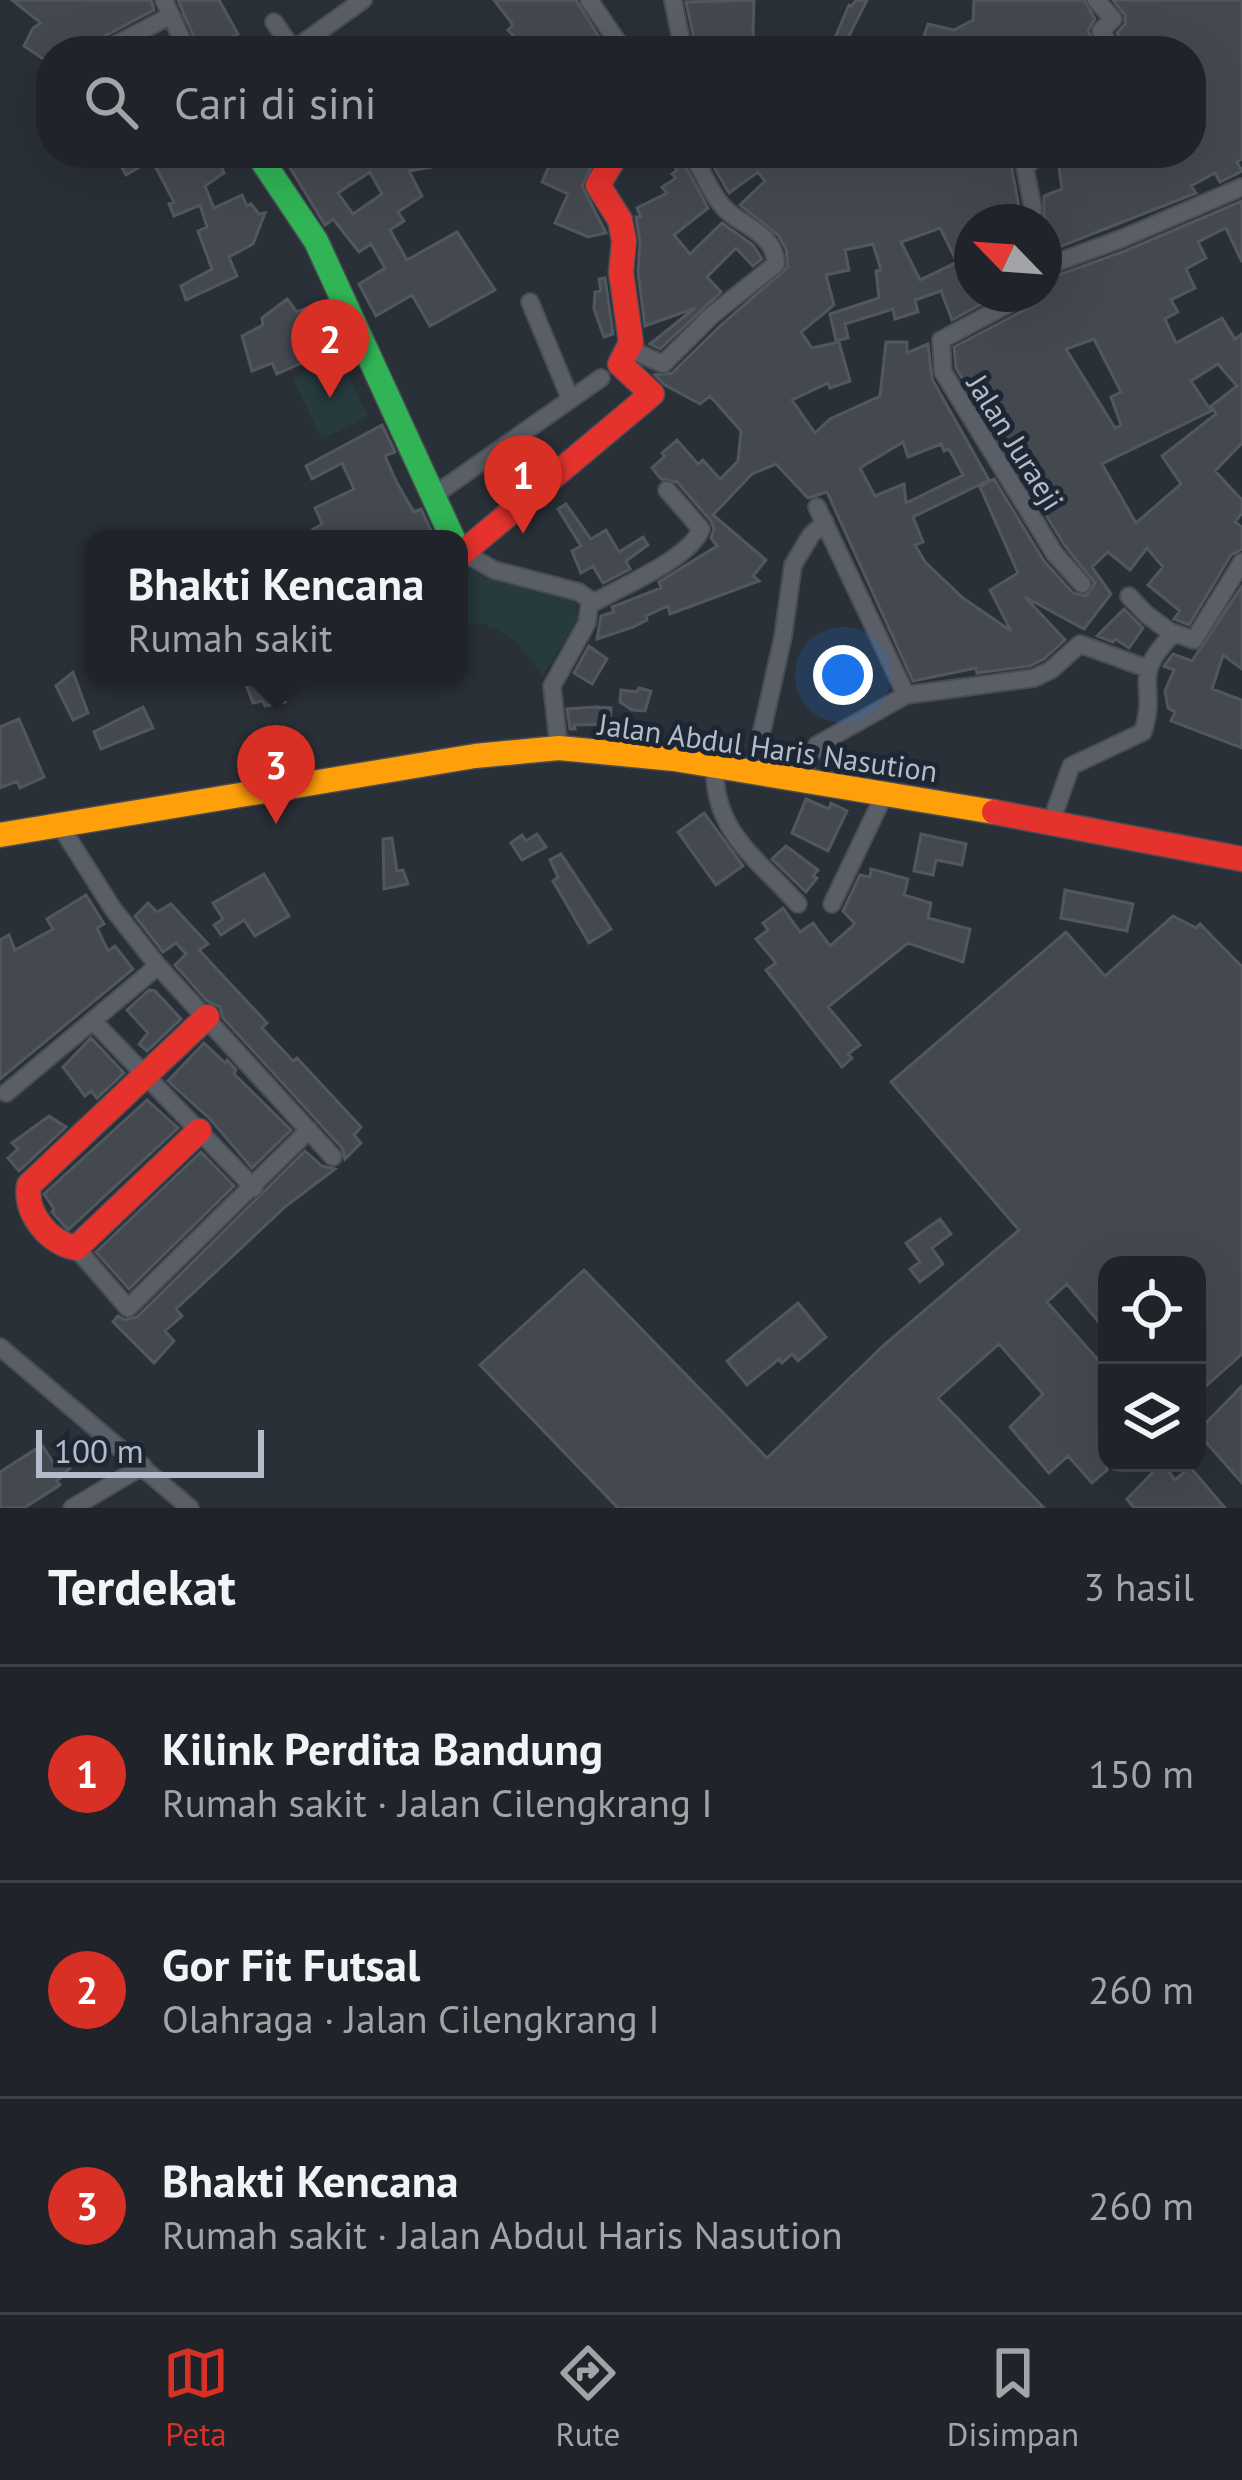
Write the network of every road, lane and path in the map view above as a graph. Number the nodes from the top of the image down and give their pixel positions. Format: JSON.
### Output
{"nodes":[{"id":1,"x":363,"y":0,"type":"edge"},
{"id":2,"x":589,"y":0,"type":"edge"},
{"id":3,"x":673,"y":0,"type":"edge"},
{"id":4,"x":1096,"y":0,"type":"edge"},
{"id":5,"x":167,"y":8,"type":"edge"},
{"id":6,"x":274,"y":22,"type":"dead end"},
{"id":7,"x":126,"y":36,"type":"edge"},
{"id":8,"x":180,"y":36,"type":"edge"},
{"id":9,"x":284,"y":36,"type":"edge"},
{"id":10,"x":313,"y":36,"type":"edge"},
{"id":11,"x":614,"y":36,"type":"edge"},
{"id":12,"x":680,"y":36,"type":"edge"},
{"id":13,"x":1104,"y":36,"type":"edge"},
{"id":14,"x":267,"y":168,"type":"edge"},
{"id":15,"x":608,"y":168,"type":"edge"},
{"id":16,"x":700,"y":168,"type":"edge"},
{"id":17,"x":1025,"y":168,"type":"edge"},
{"id":18,"x":1242,"y":187,"type":"edge"},
{"id":19,"x":1031,"y":204,"type":"edge"},
{"id":20,"x":1062,"y":260,"type":"edge"},
{"id":21,"x":530,"y":302,"type":"dead end"},
{"id":22,"x":993,"y":312,"type":"edge"},
{"id":23,"x":629,"y":350,"type":"junction"},
{"id":24,"x":601,"y":378,"type":"dead end"},
{"id":25,"x":570,"y":398,"type":"junction"},
{"id":26,"x":668,"y":490,"type":"dead end"},
{"id":27,"x":433,"y":496,"type":"junction"},
{"id":28,"x":449,"y":530,"type":"edge"},
{"id":29,"x":468,"y":540,"type":"edge"},
{"id":30,"x":468,"y":554,"type":"edge"},
{"id":31,"x":1242,"y":562,"type":"edge"},
{"id":32,"x":1082,"y":584,"type":"dead end"},
{"id":33,"x":1130,"y":596,"type":"dead end"},
{"id":34,"x":591,"y":604,"type":"junction"},
{"id":35,"x":1172,"y":634,"type":"junction"},
{"id":36,"x":1146,"y":668,"type":"junction"},
{"id":37,"x":906,"y":695,"type":"junction"},
{"id":38,"x":559,"y":748,"type":"junction"},
{"id":39,"x":715,"y":765,"type":"junction"},
{"id":40,"x":753,"y":771,"type":"junction"},
{"id":41,"x":803,"y":778,"type":"junction"},
{"id":42,"x":886,"y":791,"type":"junction"},
{"id":43,"x":1050,"y":825,"type":"junction"},
{"id":44,"x":61,"y":826,"type":"junction"},
{"id":45,"x":0,"y":835,"type":"edge"},
{"id":46,"x":1242,"y":859,"type":"edge"},
{"id":47,"x":798,"y":904,"type":"dead end"},
{"id":48,"x":832,"y":904,"type":"dead end"},
{"id":49,"x":158,"y":966,"type":"junction"},
{"id":50,"x":207,"y":1016,"type":"junction"},
{"id":51,"x":93,"y":1021,"type":"junction"},
{"id":52,"x":145,"y":1075,"type":"junction"},
{"id":53,"x":6,"y":1094,"type":"dead end"},
{"id":54,"x":309,"y":1130,"type":"junction"},
{"id":55,"x":199,"y":1131,"type":"junction"},
{"id":56,"x":332,"y":1157,"type":"dead end"},
{"id":57,"x":254,"y":1188,"type":"junction"},
{"id":58,"x":76,"y":1248,"type":"junction"},
{"id":59,"x":0,"y":1347,"type":"edge"},
{"id":60,"x":143,"y":1466,"type":"junction"},
{"id":61,"x":72,"y":1508,"type":"edge"},
{"id":62,"x":190,"y":1508,"type":"edge"}],
"edges":[{"from":1,"to":10,"type":"street"},
{"from":2,"to":11,"type":"street"},
{"from":3,"to":12,"type":"street"},
{"from":4,"to":13,"type":"street"},
{"from":5,"to":7,"type":"street"},
{"from":5,"to":8,"type":"street"},
{"from":6,"to":9,"type":"street"},
{"from":14,"to":27,"type":"main road"},
{"from":15,"to":23,"type":"main road"},
{"from":16,"to":23,"type":"street"},
{"from":17,"to":19,"type":"street"},
{"from":18,"to":20,"type":"street"},
{"from":21,"to":25,"type":"street"},
{"from":22,"to":32,"type":"street","name":"Jalan Juraeji"},
{"from":23,"to":29,"type":"main road"},
{"from":24,"to":25,"type":"street"},
{"from":25,"to":27,"type":"street"},
{"from":26,"to":34,"type":"street"},
{"from":27,"to":28,"type":"main road"},
{"from":30,"to":34,"type":"street"},
{"from":31,"to":35,"type":"street"},
{"from":33,"to":35,"type":"street"},
{"from":34,"to":38,"type":"street"},
{"from":35,"to":36,"type":"street"},
{"from":36,"to":37,"type":"street"},
{"from":36,"to":43,"type":"street"},
{"from":37,"to":40,"type":"street"},
{"from":37,"to":41,"type":"street"},
{"from":38,"to":39,"type":"main road","name":"Jalan Abdul Haris Nasution"},
{"from":38,"to":44,"type":"main road","name":"Jalan Abdul Haris Nasution"},
{"from":39,"to":40,"type":"main road","name":"Jalan Abdul Haris Nasution"},
{"from":39,"to":47,"type":"street"},
{"from":40,"to":41,"type":"main road","name":"Jalan Abdul Haris Nasution"},
{"from":41,"to":42,"type":"main road","name":"Jalan Abdul Haris Nasution"},
{"from":42,"to":43,"type":"main road","name":"Jalan Abdul Haris Nasution"},
{"from":42,"to":48,"type":"street"},
{"from":43,"to":46,"type":"main road","name":"Jalan Abdul Haris Nasution"},
{"from":44,"to":45,"type":"main road","name":"Jalan Abdul Haris Nasution"},
{"from":44,"to":49,"type":"street"},
{"from":49,"to":50,"type":"street"},
{"from":49,"to":51,"type":"street"},
{"from":50,"to":52,"type":"main road"},
{"from":50,"to":54,"type":"street"},
{"from":51,"to":52,"type":"street"},
{"from":51,"to":53,"type":"street"},
{"from":52,"to":55,"type":"street"},
{"from":52,"to":58,"type":"main road"},
{"from":54,"to":56,"type":"street"},
{"from":54,"to":57,"type":"street"},
{"from":55,"to":57,"type":"street"},
{"from":55,"to":58,"type":"main road"},
{"from":57,"to":58,"type":"street"},
{"from":59,"to":60,"type":"street"},
{"from":60,"to":61,"type":"street"},
{"from":60,"to":62,"type":"street"}]}
